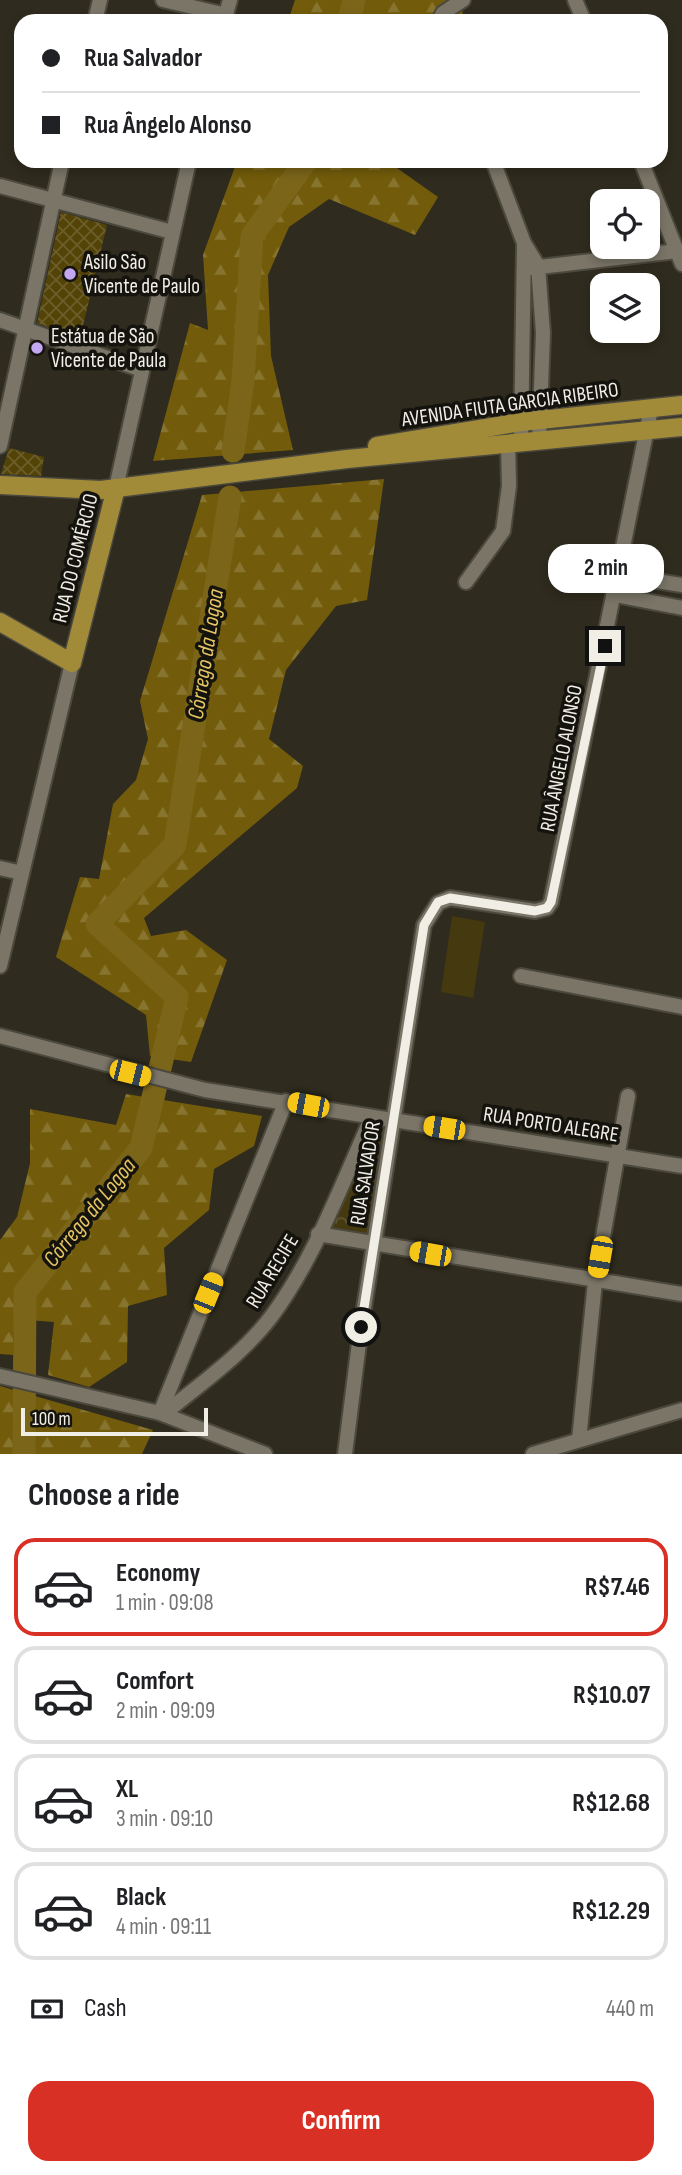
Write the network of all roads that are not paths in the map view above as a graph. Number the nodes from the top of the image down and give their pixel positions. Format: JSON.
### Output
{"nodes":[{"id":1,"x":163,"y":0,"type":"edge"},
{"id":2,"x":463,"y":0,"type":"edge"},
{"id":3,"x":211,"y":14,"type":"edge"},
{"id":4,"x":442,"y":14,"type":"edge"},
{"id":5,"x":60,"y":168,"type":"edge"},
{"id":6,"x":187,"y":168,"type":"edge"},
{"id":7,"x":495,"y":168,"type":"edge"},
{"id":8,"x":644,"y":168,"type":"edge"},
{"id":9,"x":0,"y":186,"type":"edge"},
{"id":10,"x":54,"y":198,"type":"junction"},
{"id":11,"x":172,"y":232,"type":"junction"},
{"id":12,"x":524,"y":243,"type":"junction"},
{"id":13,"x":679,"y":258,"type":"edge"},
{"id":14,"x":538,"y":267,"type":"junction"},
{"id":15,"x":522,"y":269,"type":"junction"},
{"id":16,"x":0,"y":320,"type":"edge"},
{"id":17,"x":27,"y":329,"type":"junction"},
{"id":18,"x":142,"y":370,"type":"junction"},
{"id":19,"x":682,"y":405,"type":"edge"},
{"id":20,"x":651,"y":409,"type":"junction"},
{"id":21,"x":540,"y":420,"type":"junction"},
{"id":22,"x":521,"y":422,"type":"junction"},
{"id":23,"x":682,"y":427,"type":"edge"},
{"id":24,"x":478,"y":428,"type":"junction"},
{"id":25,"x":646,"y":430,"type":"junction"},
{"id":26,"x":522,"y":442,"type":"junction"},
{"id":27,"x":0,"y":446,"type":"edge"},
{"id":28,"x":480,"y":446,"type":"junction"},
{"id":29,"x":347,"y":459,"type":"junction"},
{"id":30,"x":0,"y":485,"type":"edge"},
{"id":31,"x":117,"y":488,"type":"junction"},
{"id":32,"x":619,"y":575,"type":"junction"},
{"id":33,"x":466,"y":582,"type":"dead end"},
{"id":34,"x":682,"y":585,"type":"edge"},
{"id":35,"x":615,"y":596,"type":"junction"},
{"id":36,"x":682,"y":608,"type":"edge"},
{"id":37,"x":0,"y":622,"type":"edge"},
{"id":38,"x":72,"y":663,"type":"junction"},
{"id":39,"x":0,"y":868,"type":"edge"},
{"id":40,"x":22,"y":873,"type":"junction"},
{"id":41,"x":438,"y":902,"type":"joint"},
{"id":42,"x":0,"y":966,"type":"edge"},
{"id":43,"x":521,"y":976,"type":"dead end"},
{"id":44,"x":682,"y":1007,"type":"edge"},
{"id":45,"x":0,"y":1036,"type":"edge"},
{"id":46,"x":628,"y":1096,"type":"dead end"},
{"id":47,"x":286,"y":1101,"type":"junction"},
{"id":48,"x":372,"y":1117,"type":"junction"},
{"id":49,"x":394,"y":1119,"type":"junction"},
{"id":50,"x":618,"y":1156,"type":"junction"},
{"id":51,"x":682,"y":1166,"type":"edge"},
{"id":52,"x":318,"y":1234,"type":"junction"},
{"id":53,"x":375,"y":1245,"type":"junction"},
{"id":54,"x":596,"y":1282,"type":"junction"},
{"id":55,"x":682,"y":1294,"type":"edge"},
{"id":56,"x":0,"y":1376,"type":"edge"},
{"id":57,"x":682,"y":1410,"type":"edge"},
{"id":58,"x":162,"y":1413,"type":"junction"},
{"id":59,"x":579,"y":1440,"type":"junction"},
{"id":60,"x":265,"y":1454,"type":"edge"},
{"id":61,"x":345,"y":1454,"type":"edge"},
{"id":62,"x":533,"y":1454,"type":"edge"}],
"edges":[{"from":1,"to":3,"type":"street"},
{"from":2,"to":4,"type":"street"},
{"from":5,"to":10,"type":"street"},
{"from":6,"to":11,"type":"street","name":"RUA DO COMÉRCIO"},
{"from":7,"to":12,"type":"street"},
{"from":8,"to":13,"type":"street"},
{"from":9,"to":10,"type":"street"},
{"from":10,"to":11,"type":"street"},
{"from":10,"to":17,"type":"street"},
{"from":11,"to":18,"type":"street","name":"RUA DO COMÉRCIO"},
{"from":12,"to":14,"type":"street"},
{"from":12,"to":15,"type":"street"},
{"from":13,"to":14,"type":"street"},
{"from":14,"to":15,"type":"street"},
{"from":14,"to":21,"type":"street"},
{"from":15,"to":22,"type":"street"},
{"from":16,"to":17,"type":"street"},
{"from":17,"to":18,"type":"street"},
{"from":17,"to":27,"type":"street"},
{"from":18,"to":31,"type":"street","name":"RUA DO COMÉRCIO"},
{"from":19,"to":20,"type":"main road","name":"AVENIDA FIUTA GARCIA RIBEIRO"},
{"from":20,"to":21,"type":"main road","name":"AVENIDA FIUTA GARCIA RIBEIRO"},
{"from":20,"to":25,"type":"street","name":"RUA ÂNGELO ALONSO"},
{"from":21,"to":22,"type":"main road","name":"AVENIDA FIUTA GARCIA RIBEIRO"},
{"from":21,"to":26,"type":"street"},
{"from":22,"to":24,"type":"main road","name":"AVENIDA FIUTA GARCIA RIBEIRO"},
{"from":22,"to":26,"type":"street"},
{"from":23,"to":25,"type":"main road","name":"AVENIDA FIUTA GARCIA RIBEIRO"},
{"from":24,"to":28,"type":"main road"},
{"from":24,"to":29,"type":"main road","name":"AVENIDA FIUTA GARCIA RIBEIRO"},
{"from":25,"to":26,"type":"main road","name":"AVENIDA FIUTA GARCIA RIBEIRO"},
{"from":25,"to":32,"type":"street","name":"RUA ÂNGELO ALONSO"},
{"from":26,"to":28,"type":"main road","name":"AVENIDA FIUTA GARCIA RIBEIRO"},
{"from":26,"to":33,"type":"street"},
{"from":28,"to":29,"type":"main road","name":"AVENIDA FIUTA GARCIA RIBEIRO"},
{"from":29,"to":31,"type":"main road","name":"AVENIDA FIUTA GARCIA RIBEIRO"},
{"from":30,"to":31,"type":"main road","name":"AVENIDA FIUTA GARCIA RIBEIRO"},
{"from":31,"to":38,"type":"main road","name":"RUA DO COMÉRCIO"},
{"from":32,"to":34,"type":"street"},
{"from":32,"to":35,"type":"street","name":"RUA ÂNGELO ALONSO"},
{"from":35,"to":36,"type":"street"},
{"from":35,"to":41,"type":"street","name":"RUA ÂNGELO ALONSO"},
{"from":37,"to":38,"type":"main road"},
{"from":38,"to":40,"type":"street","name":"RUA DO COMÉRCIO"},
{"from":39,"to":40,"type":"street"},
{"from":40,"to":42,"type":"street","name":"RUA DO COMÉRCIO"},
{"from":41,"to":49,"type":"street","name":"RUA SALVADOR"},
{"from":43,"to":44,"type":"street"},
{"from":45,"to":47,"type":"street","name":"RUA PORTO ALEGRE"},
{"from":46,"to":50,"type":"street"},
{"from":47,"to":48,"type":"street","name":"RUA PORTO ALEGRE"},
{"from":47,"to":58,"type":"street"},
{"from":48,"to":49,"type":"street","name":"RUA PORTO ALEGRE"},
{"from":48,"to":52,"type":"street","name":"RUA RECIFE"},
{"from":49,"to":50,"type":"street","name":"RUA PORTO ALEGRE"},
{"from":49,"to":53,"type":"street","name":"RUA SALVADOR"},
{"from":50,"to":51,"type":"street","name":"RUA PORTO ALEGRE"},
{"from":50,"to":54,"type":"street"},
{"from":52,"to":53,"type":"street"},
{"from":52,"to":58,"type":"street","name":"RUA RECIFE"},
{"from":53,"to":54,"type":"street"},
{"from":53,"to":61,"type":"street","name":"RUA SALVADOR"},
{"from":54,"to":55,"type":"street"},
{"from":54,"to":59,"type":"street"},
{"from":56,"to":58,"type":"street"},
{"from":57,"to":59,"type":"street"},
{"from":58,"to":60,"type":"street"},
{"from":59,"to":62,"type":"street"}]}
